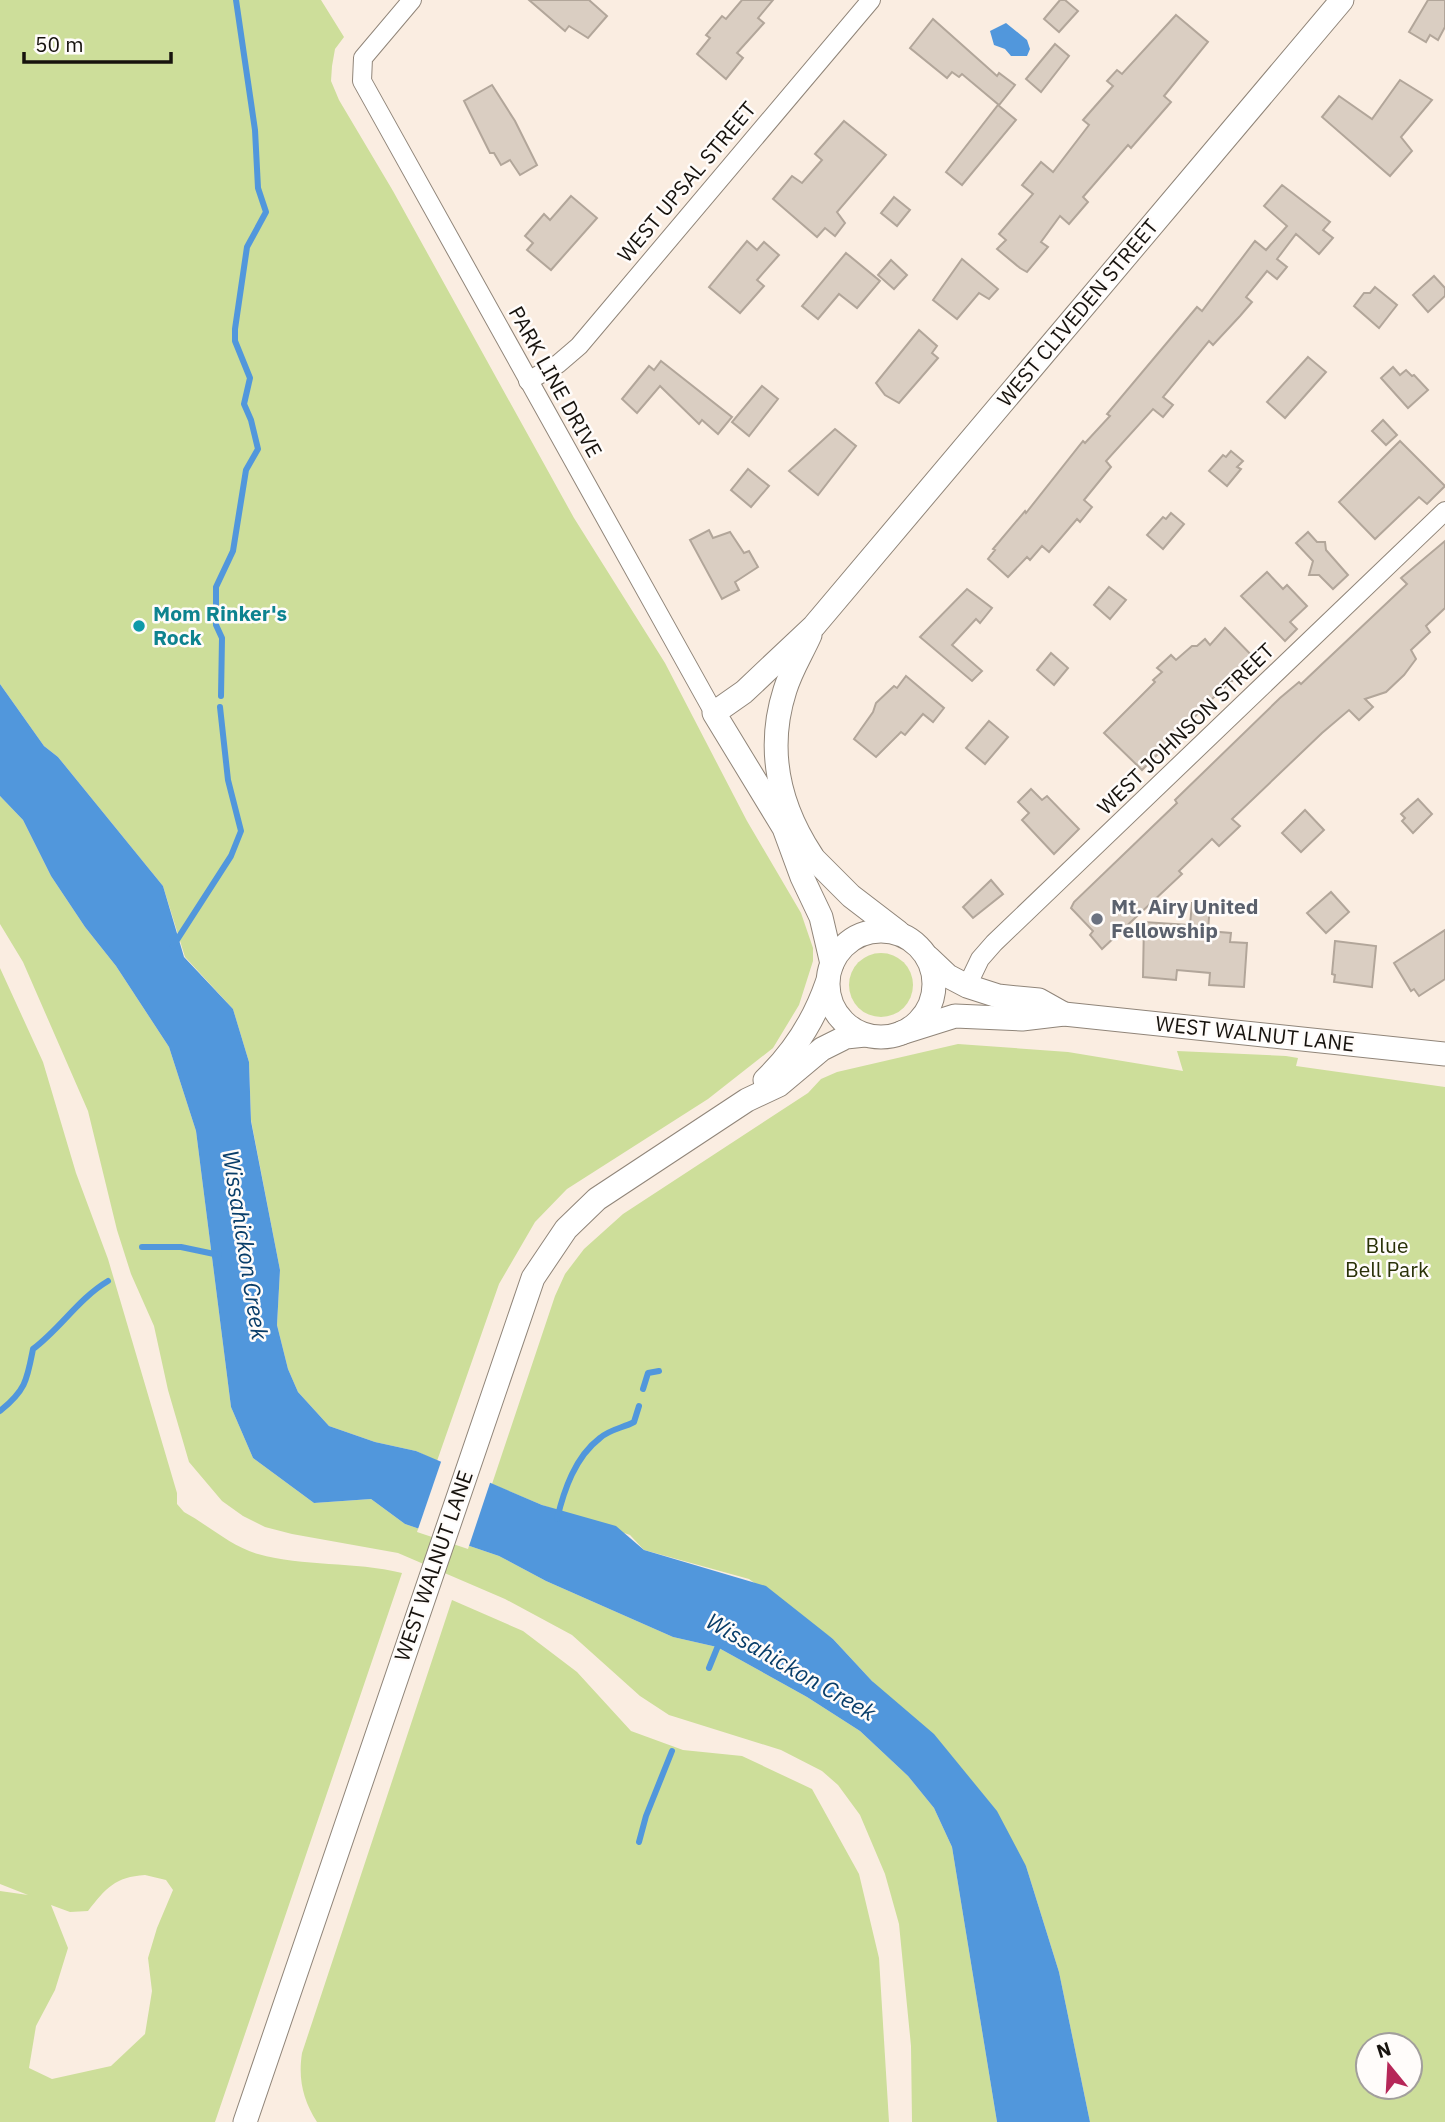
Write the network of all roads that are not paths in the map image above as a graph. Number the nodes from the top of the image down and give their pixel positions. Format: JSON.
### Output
{"nodes":[{"id":1,"x":412,"y":0,"type":"edge"},
{"id":2,"x":871,"y":0,"type":"edge"},
{"id":3,"x":1342,"y":0,"type":"edge"},
{"id":4,"x":528,"y":381,"type":"junction"},
{"id":5,"x":1445,"y":511,"type":"edge"},
{"id":6,"x":814,"y":626,"type":"junction"},
{"id":7,"x":714,"y":712,"type":"junction"},
{"id":8,"x":784,"y":828,"type":"junction"},
{"id":9,"x":812,"y":856,"type":"junction"},
{"id":10,"x":901,"y":934,"type":"junction"},
{"id":11,"x":926,"y":956,"type":"junction"},
{"id":12,"x":830,"y":970,"type":"junction"},
{"id":13,"x":967,"y":986,"type":"junction"},
{"id":14,"x":1064,"y":1014,"type":"junction"},
{"id":15,"x":901,"y":1033,"type":"junction"},
{"id":16,"x":865,"y":1035,"type":"junction"},
{"id":17,"x":1445,"y":1054,"type":"edge"},
{"id":18,"x":747,"y":1100,"type":"junction"},
{"id":19,"x":245,"y":2122,"type":"edge"}],
"edges":[{"from":1,"to":4,"type":"street","name":"PARK LINE DRIVE"},
{"from":2,"to":4,"type":"street","name":"WEST UPSAL STREET"},
{"from":3,"to":6,"type":"street","name":"WEST CLIVEDEN STREET"},
{"from":4,"to":7,"type":"street","name":"PARK LINE DRIVE"},
{"from":5,"to":13,"type":"street","name":"WEST JOHNSON STREET"},
{"from":6,"to":7,"type":"street","name":"WEST CLIVEDEN STREET"},
{"from":6,"to":9,"type":"street","name":"WEST CLIVEDEN STREET"},
{"from":7,"to":8,"type":"street"},
{"from":8,"to":9,"type":"street"},
{"from":8,"to":12,"type":"street"},
{"from":9,"to":10,"type":"street"},
{"from":10,"to":11,"type":"street"},
{"from":10,"to":12,"type":"street"},
{"from":11,"to":13,"type":"street","name":"WEST WALNUT LANE"},
{"from":11,"to":15,"type":"street"},
{"from":12,"to":16,"type":"street"},
{"from":12,"to":18,"type":"street","name":"WEST WALNUT LANE"},
{"from":13,"to":14,"type":"street","name":"WEST WALNUT LANE"},
{"from":14,"to":15,"type":"street","name":"WEST WALNUT LANE"},
{"from":14,"to":17,"type":"street","name":"WEST WALNUT LANE"},
{"from":15,"to":16,"type":"street"},
{"from":16,"to":18,"type":"street","name":"WEST WALNUT LANE"},
{"from":18,"to":19,"type":"street","name":"WEST WALNUT LANE"}]}
